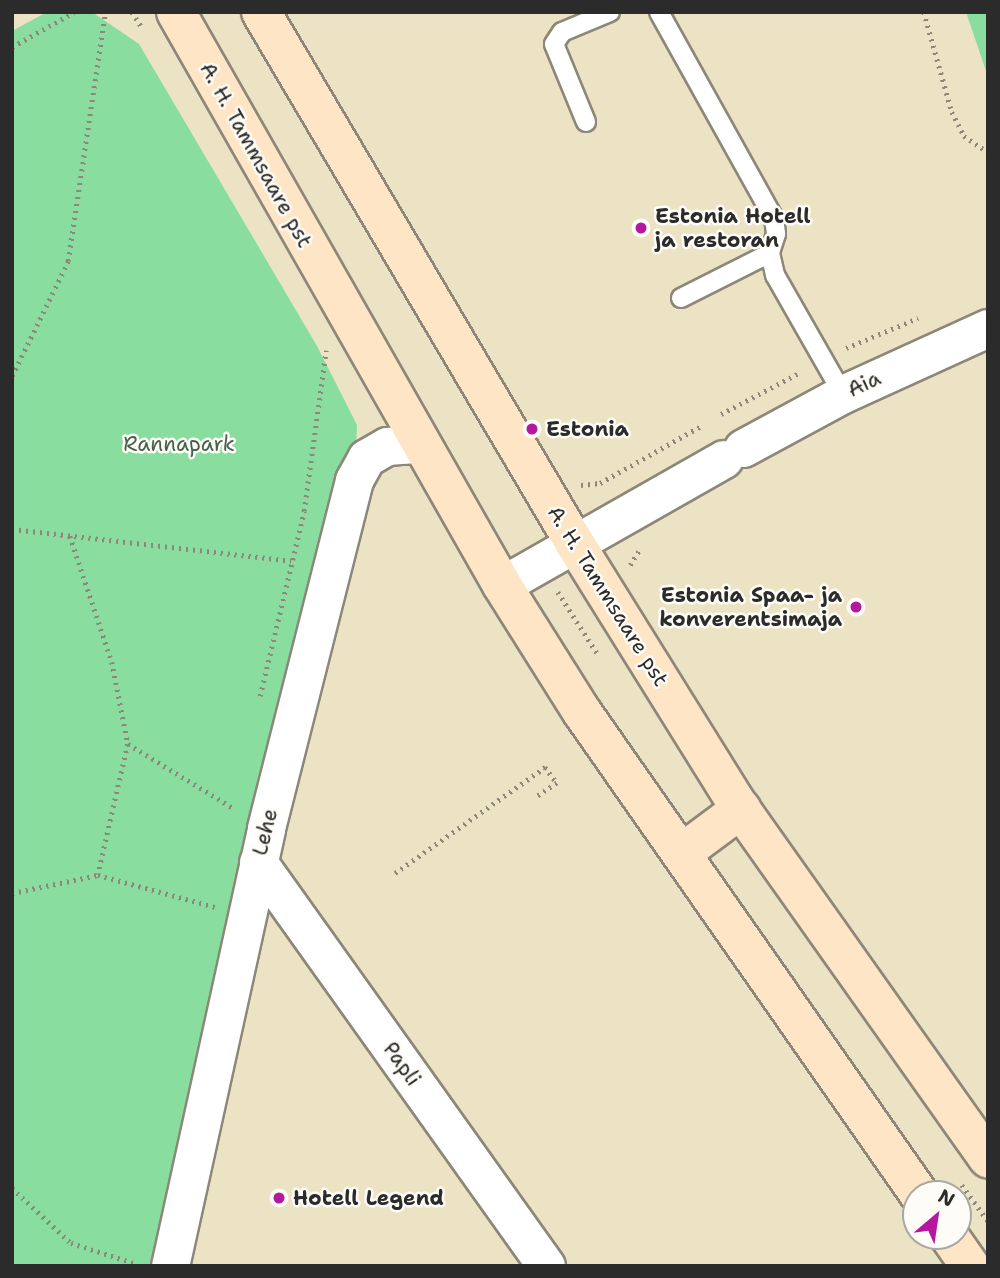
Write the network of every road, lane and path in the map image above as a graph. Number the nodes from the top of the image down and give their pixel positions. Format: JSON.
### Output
{"nodes":[{"id":1,"x":74,"y":12,"type":"edge"},
{"id":2,"x":105,"y":12,"type":"edge"},
{"id":3,"x":132,"y":12,"type":"edge"},
{"id":4,"x":176,"y":12,"type":"edge"},
{"id":5,"x":261,"y":12,"type":"edge"},
{"id":6,"x":610,"y":12,"type":"edge"},
{"id":7,"x":659,"y":12,"type":"edge"},
{"id":8,"x":924,"y":12,"type":"edge"},
{"id":9,"x":147,"y":36,"type":"dead end"},
{"id":10,"x":12,"y":47,"type":"edge"},
{"id":11,"x":586,"y":122,"type":"dead end"},
{"id":12,"x":988,"y":152,"type":"edge"},
{"id":13,"x":770,"y":253,"type":"junction"},
{"id":14,"x":681,"y":298,"type":"dead end"},
{"id":15,"x":988,"y":328,"type":"edge"},
{"id":16,"x":325,"y":348,"type":"dead end"},
{"id":17,"x":12,"y":376,"type":"edge"},
{"id":18,"x":843,"y":394,"type":"junction"},
{"id":19,"x":419,"y":444,"type":"junction"},
{"id":20,"x":12,"y":529,"type":"edge"},
{"id":21,"x":70,"y":536,"type":"junction"},
{"id":22,"x":649,"y":539,"type":"dead end"},
{"id":23,"x":573,"y":542,"type":"junction"},
{"id":24,"x":290,"y":561,"type":"junction"},
{"id":25,"x":335,"y":567,"type":"junction"},
{"id":26,"x":627,"y":575,"type":"dead end"},
{"id":27,"x":502,"y":585,"type":"junction"},
{"id":28,"x":258,"y":705,"type":"dead end"},
{"id":29,"x":128,"y":744,"type":"junction"},
{"id":30,"x":238,"y":796,"type":"dead end"},
{"id":31,"x":535,"y":798,"type":"dead end"},
{"id":32,"x":235,"y":809,"type":"junction"},
{"id":33,"x":741,"y":809,"type":"junction"},
{"id":34,"x":252,"y":837,"type":"junction"},
{"id":35,"x":681,"y":853,"type":"junction"},
{"id":36,"x":395,"y":873,"type":"dead end"},
{"id":37,"x":98,"y":874,"type":"junction"},
{"id":38,"x":12,"y":893,"type":"edge"},
{"id":39,"x":215,"y":895,"type":"dead end"},
{"id":40,"x":229,"y":911,"type":"junction"},
{"id":41,"x":209,"y":920,"type":"dead end"},
{"id":42,"x":986,"y":1151,"type":"edge"},
{"id":43,"x":909,"y":1180,"type":"edge"},
{"id":44,"x":12,"y":1188,"type":"edge"},
{"id":45,"x":138,"y":1250,"type":"dead end"},
{"id":46,"x":959,"y":1250,"type":"edge"},
{"id":47,"x":147,"y":1265,"type":"edge"},
{"id":48,"x":144,"y":1266,"type":"edge"},
{"id":49,"x":546,"y":1266,"type":"edge"},
{"id":50,"x":970,"y":1266,"type":"edge"}],
"edges":[{"from":1,"to":10,"type":"path"},
{"from":2,"to":17,"type":"path"},
{"from":3,"to":9,"type":"path"},
{"from":4,"to":19,"type":"street","name":"A. H. Tammsaare pst"},
{"from":5,"to":23,"type":"street","name":"A. H. Tammsaare pst"},
{"from":6,"to":11,"type":"lane"},
{"from":7,"to":13,"type":"lane"},
{"from":8,"to":12,"type":"path"},
{"from":13,"to":14,"type":"lane"},
{"from":13,"to":18,"type":"lane"},
{"from":15,"to":18,"type":"street","name":"Aia"},
{"from":16,"to":24,"type":"path"},
{"from":18,"to":23,"type":"street","name":"Aia"},
{"from":19,"to":25,"type":"street","name":"Lehe"},
{"from":19,"to":27,"type":"street","name":"A. H. Tammsaare pst"},
{"from":20,"to":21,"type":"path"},
{"from":21,"to":24,"type":"path"},
{"from":21,"to":29,"type":"path"},
{"from":22,"to":26,"type":"path"},
{"from":23,"to":27,"type":"street","name":"Aia"},
{"from":23,"to":33,"type":"street","name":"A. H. Tammsaare pst"},
{"from":24,"to":25,"type":"path"},
{"from":24,"to":28,"type":"path"},
{"from":25,"to":34,"type":"street","name":"Lehe"},
{"from":27,"to":35,"type":"street"},
{"from":29,"to":32,"type":"path"},
{"from":29,"to":37,"type":"path"},
{"from":30,"to":32,"type":"path"},
{"from":31,"to":36,"type":"path"},
{"from":32,"to":34,"type":"path"},
{"from":32,"to":34,"type":"path"},
{"from":33,"to":35,"type":"street"},
{"from":33,"to":42,"type":"street","name":"A. H. Tammsaare pst"},
{"from":34,"to":40,"type":"street","name":"Lehe"},
{"from":34,"to":49,"type":"street","name":"Papli"},
{"from":35,"to":43,"type":"street"},
{"from":37,"to":38,"type":"path"},
{"from":37,"to":40,"type":"path"},
{"from":39,"to":40,"type":"path"},
{"from":40,"to":41,"type":"path"},
{"from":40,"to":47,"type":"street","name":"Lehe"},
{"from":44,"to":47,"type":"path"},
{"from":45,"to":47,"type":"path"},
{"from":46,"to":50,"type":"street"},
{"from":47,"to":48,"type":"path"}]}
